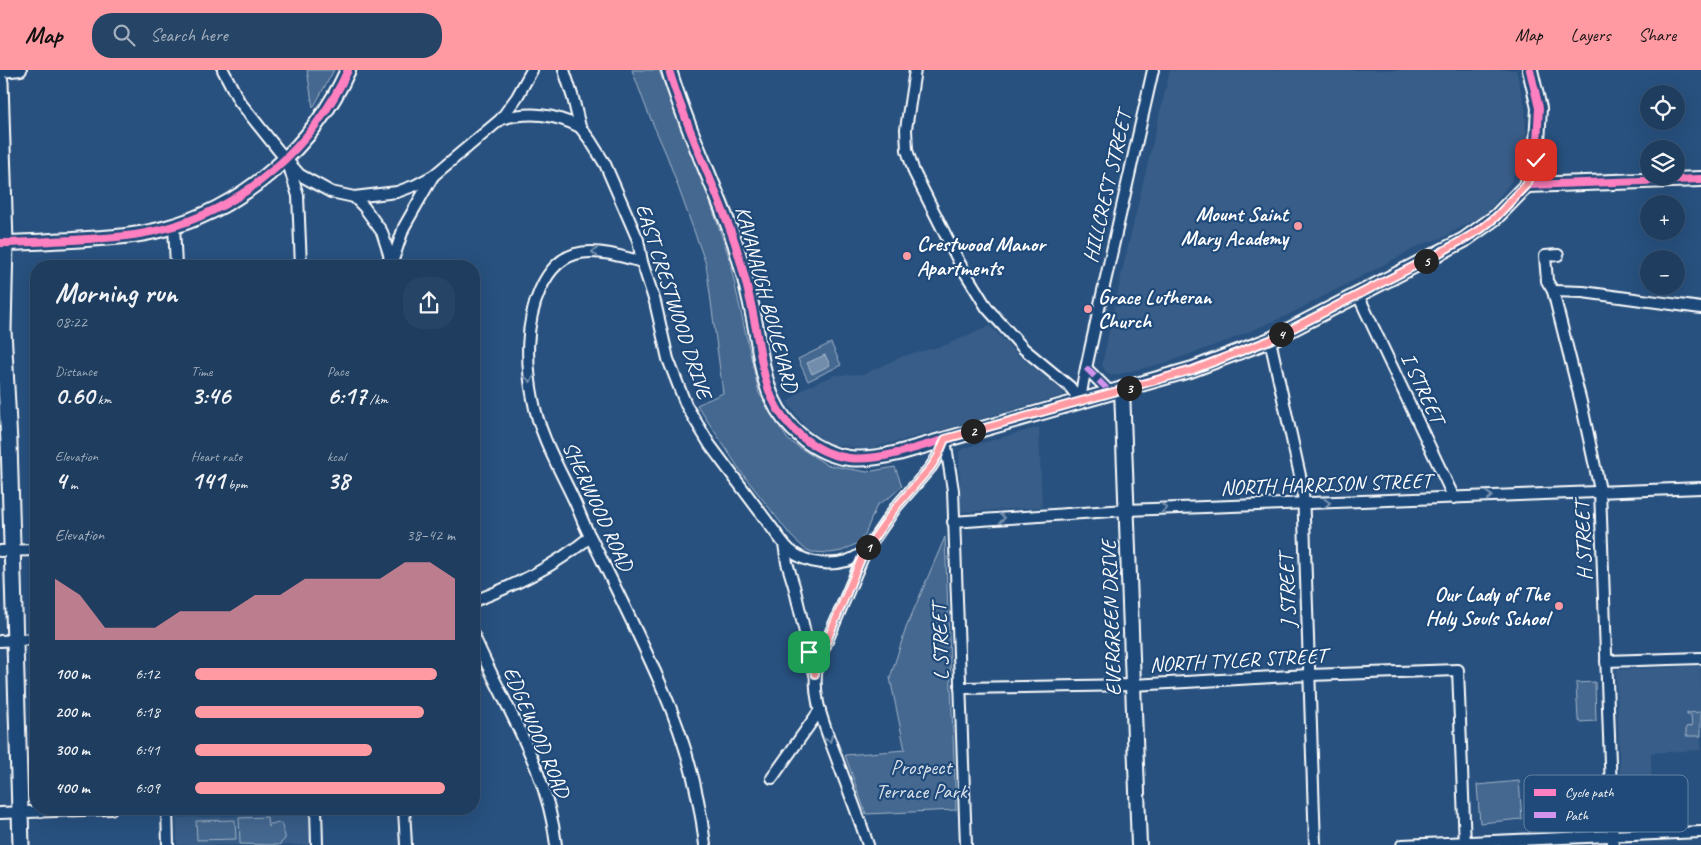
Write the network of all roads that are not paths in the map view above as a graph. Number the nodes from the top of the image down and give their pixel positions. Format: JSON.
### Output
{"nodes":[{"id":1,"x":21,"y":70,"type":"edge"},
{"id":2,"x":223,"y":70,"type":"edge"},
{"id":3,"x":348,"y":70,"type":"edge"},
{"id":4,"x":532,"y":70,"type":"edge"},
{"id":5,"x":564,"y":70,"type":"edge"},
{"id":6,"x":669,"y":70,"type":"edge"},
{"id":7,"x":915,"y":70,"type":"edge"},
{"id":8,"x":1154,"y":70,"type":"edge"},
{"id":9,"x":1530,"y":70,"type":"edge"},
{"id":10,"x":0,"y":72,"type":"edge"},
{"id":11,"x":0,"y":82,"type":"edge"},
{"id":12,"x":501,"y":119,"type":"junction"},
{"id":13,"x":580,"y":127,"type":"junction"},
{"id":14,"x":286,"y":159,"type":"junction"},
{"id":15,"x":433,"y":176,"type":"junction"},
{"id":16,"x":1701,"y":179,"type":"edge"},
{"id":17,"x":1526,"y":185,"type":"junction"},
{"id":18,"x":354,"y":197,"type":"junction"},
{"id":19,"x":174,"y":226,"type":"junction"},
{"id":20,"x":2,"y":243,"type":"edge"},
{"id":21,"x":1558,"y":255,"type":"dead end"},
{"id":22,"x":176,"y":260,"type":"edge"},
{"id":23,"x":300,"y":260,"type":"edge"},
{"id":24,"x":390,"y":260,"type":"edge"},
{"id":25,"x":392,"y":260,"type":"edge"},
{"id":26,"x":642,"y":262,"type":"junction"},
{"id":27,"x":1553,"y":291,"type":"junction"},
{"id":28,"x":1358,"y":295,"type":"junction"},
{"id":29,"x":1701,"y":308,"type":"edge"},
{"id":30,"x":1270,"y":340,"type":"junction"},
{"id":31,"x":1086,"y":368,"type":"junction"},
{"id":32,"x":1116,"y":391,"type":"junction"},
{"id":33,"x":1080,"y":400,"type":"junction"},
{"id":34,"x":945,"y":439,"type":"junction"},
{"id":35,"x":1701,"y":488,"type":"edge"},
{"id":36,"x":1600,"y":490,"type":"junction"},
{"id":37,"x":1454,"y":498,"type":"junction"},
{"id":38,"x":1302,"y":504,"type":"junction"},
{"id":39,"x":1126,"y":510,"type":"junction"},
{"id":40,"x":953,"y":522,"type":"junction"},
{"id":41,"x":590,"y":537,"type":"junction"},
{"id":42,"x":784,"y":544,"type":"junction"},
{"id":43,"x":30,"y":550,"type":"edge"},
{"id":44,"x":6,"y":551,"type":"edge"},
{"id":45,"x":864,"y":552,"type":"junction"},
{"id":46,"x":480,"y":598,"type":"edge"},
{"id":47,"x":30,"y":639,"type":"edge"},
{"id":48,"x":7,"y":640,"type":"edge"},
{"id":49,"x":480,"y":649,"type":"edge"},
{"id":50,"x":1701,"y":658,"type":"edge"},
{"id":51,"x":1606,"y":662,"type":"junction"},
{"id":52,"x":815,"y":674,"type":"junction"},
{"id":53,"x":1309,"y":675,"type":"junction"},
{"id":54,"x":1133,"y":685,"type":"junction"},
{"id":55,"x":960,"y":688,"type":"junction"},
{"id":56,"x":820,"y":710,"type":"junction"},
{"id":57,"x":1610,"y":775,"type":"edge"},
{"id":58,"x":772,"y":778,"type":"dead end"},
{"id":59,"x":20,"y":812,"type":"junction"},
{"id":60,"x":30,"y":812,"type":"edge"},
{"id":61,"x":0,"y":813,"type":"edge"},
{"id":62,"x":166,"y":815,"type":"edge"},
{"id":63,"x":316,"y":815,"type":"edge"},
{"id":64,"x":404,"y":815,"type":"edge"},
{"id":65,"x":1701,"y":832,"type":"edge"},
{"id":66,"x":1613,"y":840,"type":"edge"},
{"id":67,"x":1465,"y":844,"type":"edge"},
{"id":68,"x":21,"y":845,"type":"edge"},
{"id":69,"x":168,"y":845,"type":"edge"},
{"id":70,"x":317,"y":845,"type":"edge"},
{"id":71,"x":406,"y":845,"type":"edge"},
{"id":72,"x":556,"y":845,"type":"edge"},
{"id":73,"x":704,"y":845,"type":"edge"},
{"id":74,"x":868,"y":845,"type":"edge"},
{"id":75,"x":966,"y":845,"type":"edge"},
{"id":76,"x":1140,"y":845,"type":"edge"},
{"id":77,"x":1315,"y":845,"type":"edge"},
{"id":78,"x":1402,"y":845,"type":"edge"}],
"edges":[{"from":1,"to":10,"type":"street"},
{"from":2,"to":14,"type":"street"},
{"from":3,"to":14,"type":"street"},
{"from":4,"to":12,"type":"street"},
{"from":5,"to":13,"type":"street","name":"EAST CRESTWOOD DRIVE"},
{"from":6,"to":34,"type":"street","name":"KAVANAUGH BOULEVARD"},
{"from":7,"to":33,"type":"street"},
{"from":8,"to":31,"type":"street","name":"HILLCREST STREET"},
{"from":9,"to":17,"type":"street","name":"KAVANAUGH BOULEVARD"},
{"from":11,"to":20,"type":"main road"},
{"from":12,"to":13,"type":"street"},
{"from":12,"to":15,"type":"street"},
{"from":13,"to":26,"type":"street","name":"EAST CRESTWOOD DRIVE"},
{"from":14,"to":18,"type":"street"},
{"from":14,"to":19,"type":"street"},
{"from":14,"to":23,"type":"street"},
{"from":15,"to":18,"type":"street"},
{"from":15,"to":25,"type":"street"},
{"from":16,"to":17,"type":"street"},
{"from":17,"to":28,"type":"street","name":"KAVANAUGH BOULEVARD"},
{"from":18,"to":24,"type":"street"},
{"from":19,"to":20,"type":"street"},
{"from":19,"to":22,"type":"street"},
{"from":20,"to":44,"type":"main road"},
{"from":21,"to":27,"type":"street","name":"H STREET"},
{"from":26,"to":41,"type":"street","name":"SHERWOOD ROAD","one_way":true},
{"from":26,"to":42,"type":"street","name":"EAST CRESTWOOD DRIVE"},
{"from":27,"to":29,"type":"street"},
{"from":27,"to":36,"type":"street","name":"H STREET"},
{"from":28,"to":30,"type":"street","name":"KAVANAUGH BOULEVARD"},
{"from":28,"to":37,"type":"street","name":"I STREET"},
{"from":30,"to":32,"type":"street","name":"KAVANAUGH BOULEVARD"},
{"from":30,"to":38,"type":"street","name":"J STREET"},
{"from":31,"to":32,"type":"street"},
{"from":31,"to":33,"type":"street","name":"HILLCREST STREET"},
{"from":32,"to":33,"type":"street","name":"KAVANAUGH BOULEVARD"},
{"from":32,"to":39,"type":"street","name":"EVERGREEN DRIVE"},
{"from":33,"to":34,"type":"street","name":"KAVANAUGH BOULEVARD"},
{"from":34,"to":40,"type":"street","name":"L STREET"},
{"from":34,"to":45,"type":"street"},
{"from":35,"to":36,"type":"street","name":"NORTH HARRISON STREET"},
{"from":37,"to":36,"type":"street","name":"NORTH HARRISON STREET","one_way":true},
{"from":36,"to":51,"type":"street","name":"H STREET"},
{"from":38,"to":37,"type":"street","name":"NORTH HARRISON STREET","one_way":true},
{"from":39,"to":38,"type":"street","name":"NORTH HARRISON STREET","one_way":true},
{"from":38,"to":53,"type":"street","name":"J STREET"},
{"from":40,"to":39,"type":"street","name":"NORTH HARRISON STREET","one_way":true},
{"from":39,"to":54,"type":"street","name":"EVERGREEN DRIVE"},
{"from":40,"to":55,"type":"street","name":"L STREET"},
{"from":41,"to":46,"type":"street"},
{"from":41,"to":73,"type":"street","name":"SHERWOOD ROAD"},
{"from":42,"to":45,"type":"street"},
{"from":42,"to":52,"type":"street","name":"EAST CRESTWOOD DRIVE"},
{"from":43,"to":44,"type":"street"},
{"from":44,"to":48,"type":"main road"},
{"from":45,"to":52,"type":"street"},
{"from":47,"to":48,"type":"street"},
{"from":48,"to":59,"type":"main road"},
{"from":49,"to":72,"type":"street","name":"EDGEWOOD ROAD"},
{"from":50,"to":51,"type":"street"},
{"from":51,"to":57,"type":"street","name":"H STREET"},
{"from":52,"to":56,"type":"street","name":"EAST CRESTWOOD DRIVE"},
{"from":53,"to":54,"type":"street","name":"NORTH TYLER STREET"},
{"from":53,"to":67,"type":"street","name":"NORTH TYLER STREET"},
{"from":53,"to":77,"type":"street","name":"J STREET"},
{"from":54,"to":55,"type":"street","name":"NORTH TYLER STREET"},
{"from":54,"to":76,"type":"street","name":"EVERGREEN DRIVE"},
{"from":55,"to":75,"type":"street","name":"L STREET"},
{"from":56,"to":58,"type":"street"},
{"from":56,"to":74,"type":"street","name":"EAST CRESTWOOD DRIVE","one_way":true},
{"from":59,"to":60,"type":"street"},
{"from":59,"to":61,"type":"street"},
{"from":59,"to":68,"type":"main road"},
{"from":62,"to":69,"type":"street"},
{"from":63,"to":70,"type":"street"},
{"from":64,"to":71,"type":"street"},
{"from":65,"to":66,"type":"street"},
{"from":66,"to":67,"type":"street"},
{"from":67,"to":78,"type":"street"}]}
